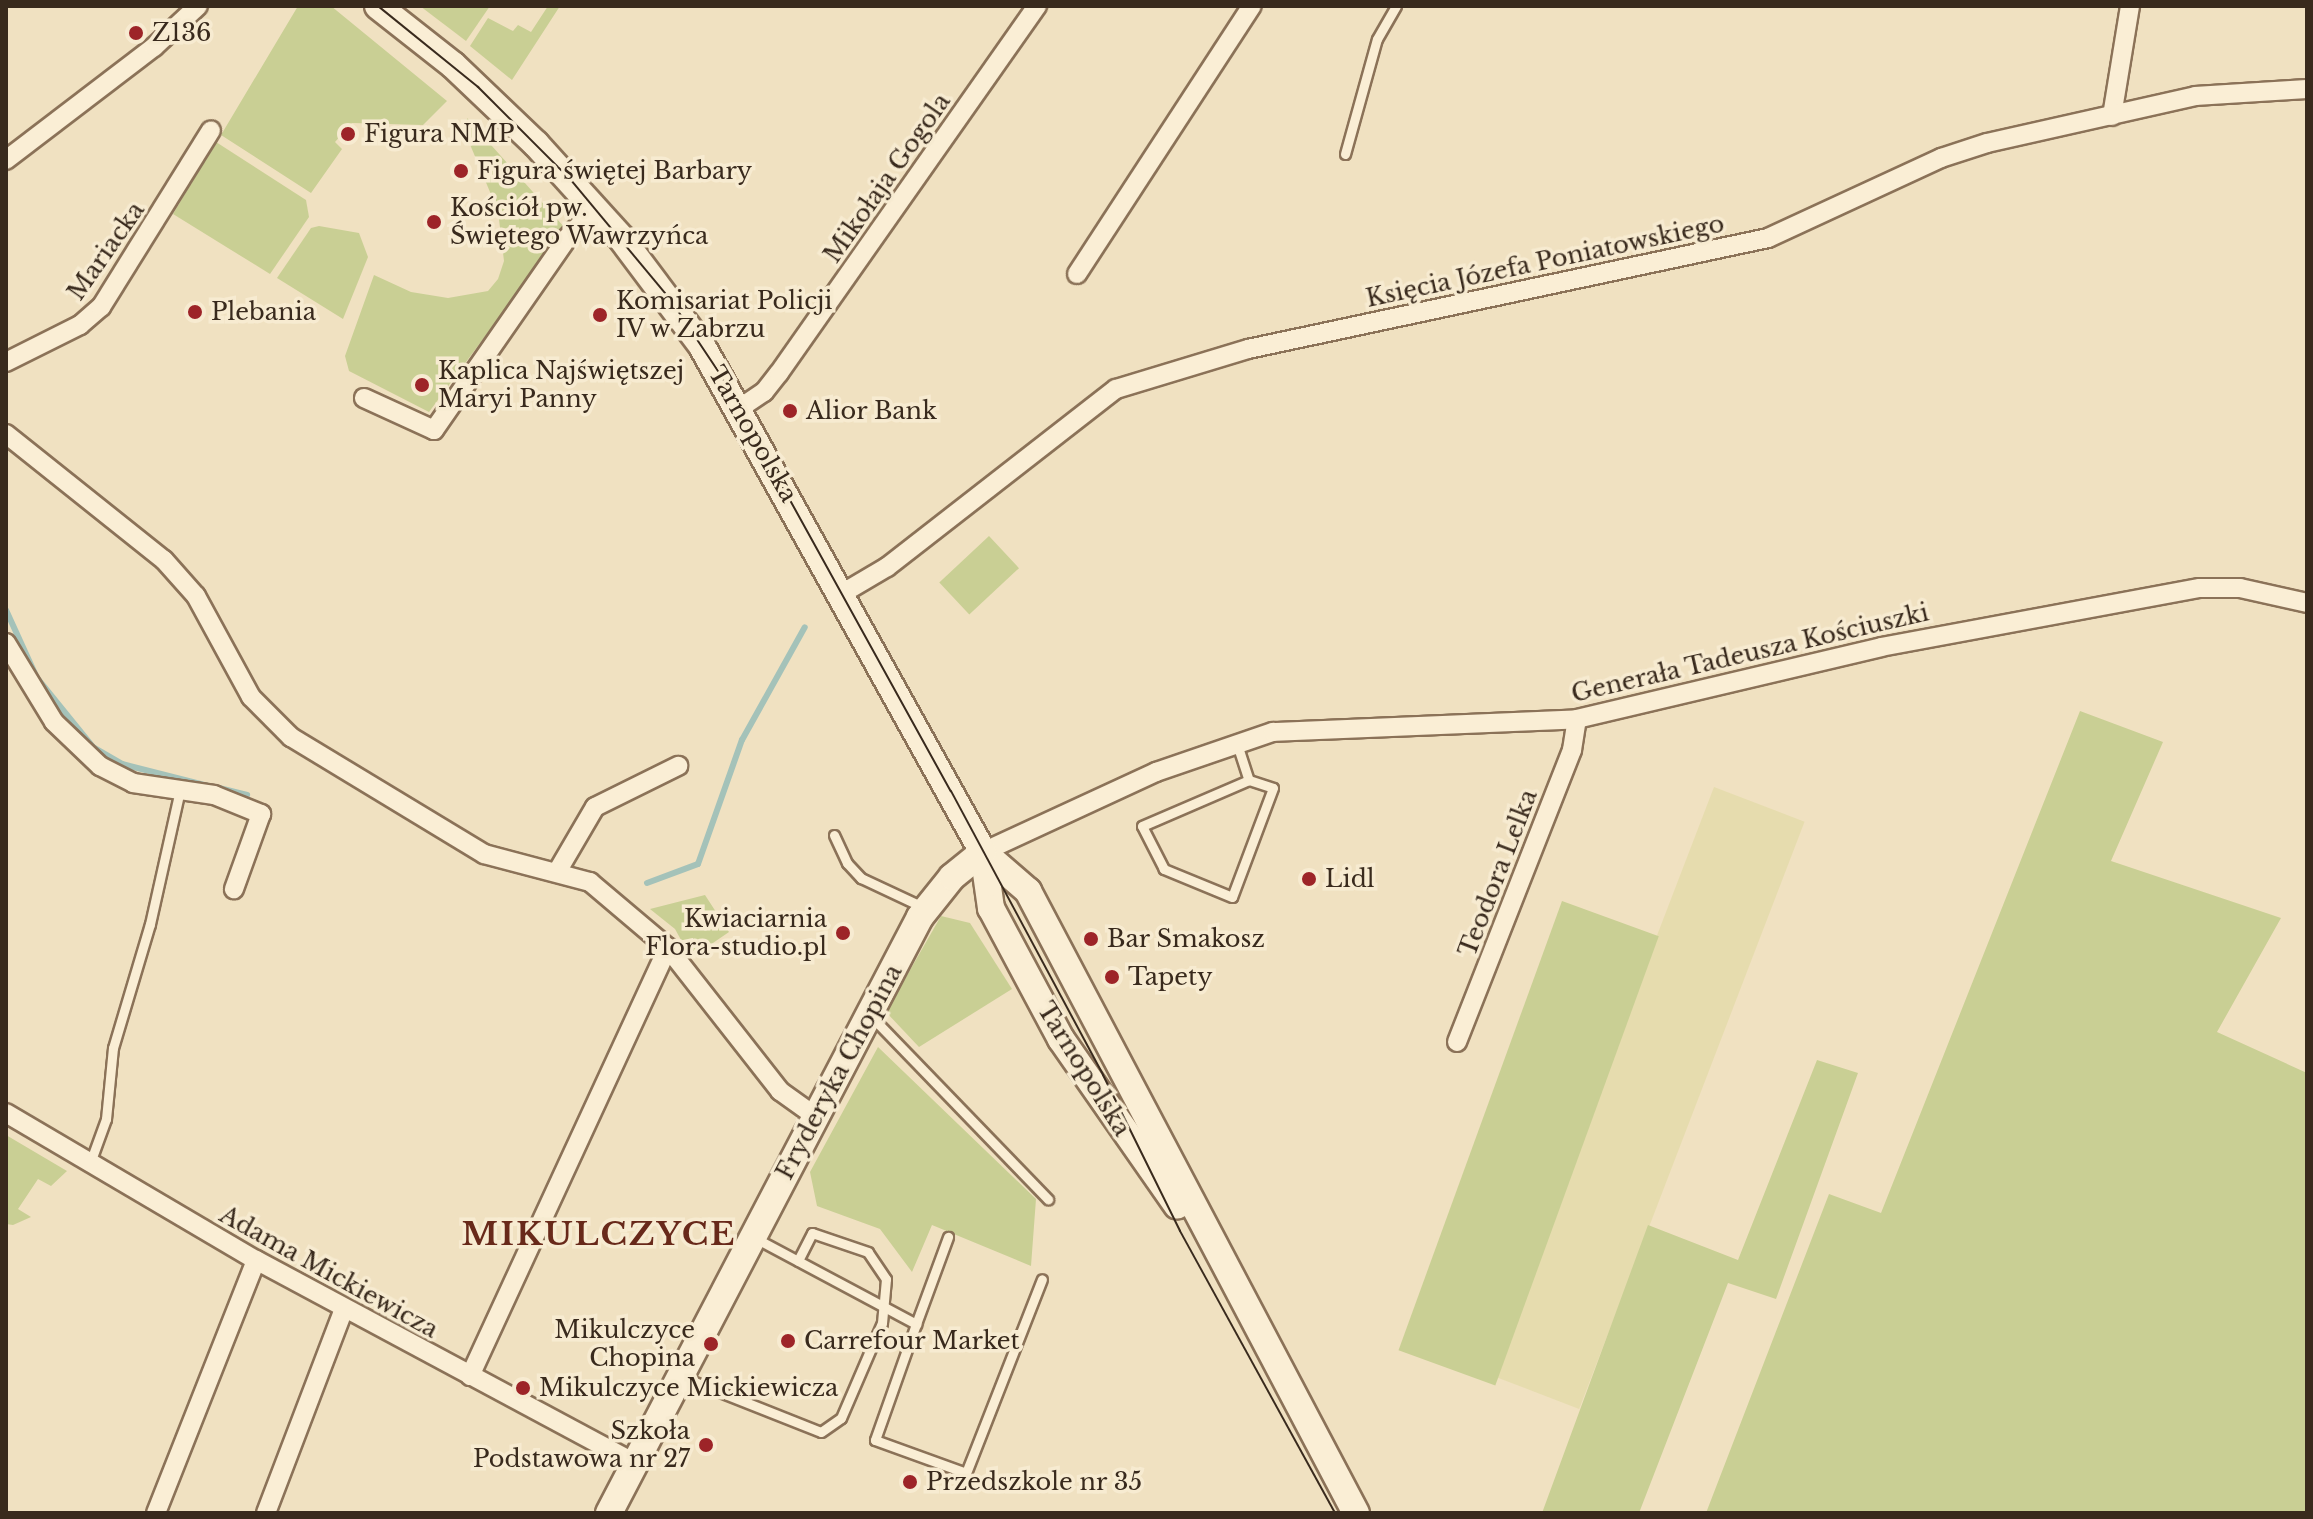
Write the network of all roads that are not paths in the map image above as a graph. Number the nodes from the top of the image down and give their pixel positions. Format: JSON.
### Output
{"nodes":[{"id":1,"x":198,"y":6,"type":"edge"},
{"id":2,"x":378,"y":6,"type":"edge"},
{"id":3,"x":1037,"y":6,"type":"edge"},
{"id":4,"x":1252,"y":6,"type":"edge"},
{"id":5,"x":1396,"y":6,"type":"edge"},
{"id":6,"x":2130,"y":6,"type":"edge"},
{"id":7,"x":2307,"y":89,"type":"edge"},
{"id":8,"x":2112,"y":116,"type":"junction"},
{"id":9,"x":211,"y":130,"type":"dead end"},
{"id":10,"x":1345,"y":154,"type":"dead end"},
{"id":11,"x":6,"y":160,"type":"edge"},
{"id":12,"x":596,"y":208,"type":"junction"},
{"id":13,"x":1077,"y":274,"type":"dead end"},
{"id":14,"x":6,"y":362,"type":"edge"},
{"id":15,"x":364,"y":398,"type":"dead end"},
{"id":16,"x":740,"y":408,"type":"junction"},
{"id":17,"x":6,"y":434,"type":"edge"},
{"id":18,"x":843,"y":593,"type":"junction"},
{"id":19,"x":2307,"y":603,"type":"edge"},
{"id":20,"x":6,"y":643,"type":"edge"},
{"id":21,"x":1577,"y":719,"type":"junction"},
{"id":22,"x":1236,"y":741,"type":"junction"},
{"id":23,"x":678,"y":766,"type":"dead end"},
{"id":24,"x":1249,"y":780,"type":"junction"},
{"id":25,"x":181,"y":788,"type":"junction"},
{"id":26,"x":834,"y":835,"type":"dead end"},
{"id":27,"x":983,"y":852,"type":"junction"},
{"id":28,"x":557,"y":872,"type":"junction"},
{"id":29,"x":234,"y":889,"type":"dead end"},
{"id":30,"x":925,"y":908,"type":"junction"},
{"id":31,"x":668,"y":948,"type":"junction"},
{"id":32,"x":869,"y":1014,"type":"junction"},
{"id":33,"x":1457,"y":1042,"type":"dead end"},
{"id":34,"x":6,"y":1113,"type":"edge"},
{"id":35,"x":815,"y":1116,"type":"junction"},
{"id":36,"x":90,"y":1163,"type":"junction"},
{"id":37,"x":1048,"y":1199,"type":"dead end"},
{"id":38,"x":752,"y":1236,"type":"junction"},
{"id":39,"x":948,"y":1237,"type":"dead end"},
{"id":40,"x":256,"y":1260,"type":"junction"},
{"id":41,"x":798,"y":1261,"type":"junction"},
{"id":42,"x":1223,"y":1268,"type":"junction"},
{"id":43,"x":1042,"y":1279,"type":"dead end"},
{"id":44,"x":880,"y":1305,"type":"junction"},
{"id":45,"x":344,"y":1309,"type":"junction"},
{"id":46,"x":916,"y":1324,"type":"junction"},
{"id":47,"x":470,"y":1376,"type":"junction"},
{"id":48,"x":679,"y":1376,"type":"junction"},
{"id":49,"x":634,"y":1463,"type":"junction"},
{"id":50,"x":1352,"y":1512,"type":"edge"},
{"id":51,"x":156,"y":1513,"type":"edge"},
{"id":52,"x":266,"y":1513,"type":"edge"},
{"id":53,"x":609,"y":1513,"type":"edge"}],
"edges":[{"from":1,"to":11,"type":"street"},
{"from":2,"to":12,"type":"main road","name":"Tarnopolska"},
{"from":3,"to":16,"type":"street","name":"Mikołaja Gogola"},
{"from":4,"to":13,"type":"street"},
{"from":5,"to":10,"type":"lane"},
{"from":6,"to":8,"type":"street"},
{"from":7,"to":8,"type":"street","name":"Księcia Józefa Poniatowskiego"},
{"from":8,"to":18,"type":"street","name":"Księcia Józefa Poniatowskiego"},
{"from":9,"to":14,"type":"street","name":"Mariacka"},
{"from":12,"to":15,"type":"street"},
{"from":12,"to":16,"type":"main road","name":"Tarnopolska"},
{"from":16,"to":18,"type":"main road","name":"Tarnopolska"},
{"from":17,"to":28,"type":"street"},
{"from":18,"to":27,"type":"main road","name":"Tarnopolska"},
{"from":19,"to":21,"type":"street","name":"Generała Tadeusza Kościuszki"},
{"from":20,"to":25,"type":"street"},
{"from":21,"to":22,"type":"street","name":"Generała Tadeusza Kościuszki"},
{"from":21,"to":33,"type":"street","name":"Teodora Lelka"},
{"from":22,"to":24,"type":"lane"},
{"from":22,"to":27,"type":"street","name":"Generała Tadeusza Kościuszki"},
{"from":23,"to":28,"type":"street"},
{"from":24,"to":24,"type":"lane"},
{"from":25,"to":29,"type":"street"},
{"from":25,"to":36,"type":"lane"},
{"from":26,"to":30,"type":"lane"},
{"from":27,"to":30,"type":"main road","name":"Fryderyka Chopina"},
{"from":27,"to":42,"type":"main road","name":"Tarnopolska"},
{"from":27,"to":42,"type":"main road","name":"Tarnopolska"},
{"from":28,"to":31,"type":"street"},
{"from":30,"to":32,"type":"main road","name":"Fryderyka Chopina"},
{"from":31,"to":35,"type":"street"},
{"from":31,"to":47,"type":"street"},
{"from":32,"to":35,"type":"main road","name":"Fryderyka Chopina"},
{"from":32,"to":37,"type":"lane"},
{"from":34,"to":36,"type":"street","name":"Adama Mickiewicza"},
{"from":35,"to":38,"type":"main road","name":"Fryderyka Chopina"},
{"from":36,"to":40,"type":"street","name":"Adama Mickiewicza"},
{"from":38,"to":41,"type":"lane"},
{"from":38,"to":48,"type":"main road","name":"Fryderyka Chopina"},
{"from":39,"to":46,"type":"lane"},
{"from":40,"to":45,"type":"street","name":"Adama Mickiewicza"},
{"from":40,"to":51,"type":"street"},
{"from":41,"to":44,"type":"lane"},
{"from":41,"to":44,"type":"lane"},
{"from":42,"to":50,"type":"main road","name":"Tarnopolska"},
{"from":43,"to":46,"type":"lane"},
{"from":44,"to":46,"type":"lane"},
{"from":44,"to":48,"type":"lane"},
{"from":45,"to":47,"type":"street","name":"Adama Mickiewicza"},
{"from":45,"to":52,"type":"street"},
{"from":47,"to":49,"type":"street","name":"Adama Mickiewicza"},
{"from":48,"to":49,"type":"main road","name":"Fryderyka Chopina"},
{"from":49,"to":53,"type":"main road","name":"Fryderyka Chopina"}]}
